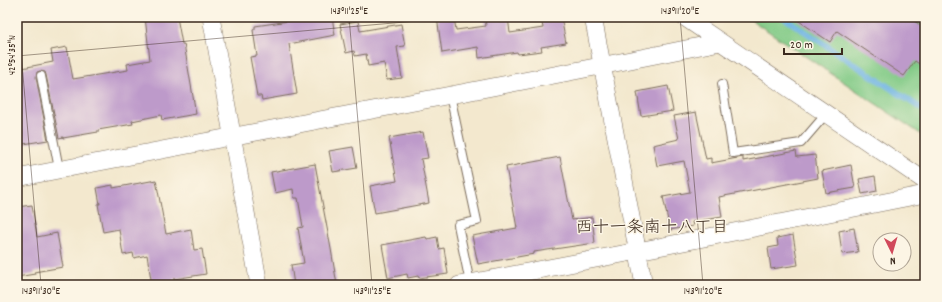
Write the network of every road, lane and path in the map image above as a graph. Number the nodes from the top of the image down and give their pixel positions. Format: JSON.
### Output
{"nodes":[{"id":1,"x":211,"y":17,"type":"edge"},
{"id":2,"x":593,"y":17,"type":"edge"},
{"id":3,"x":684,"y":17,"type":"edge"},
{"id":4,"x":720,"y":42,"type":"junction"},
{"id":5,"x":602,"y":66,"type":"junction"},
{"id":6,"x":41,"y":76,"type":"dead end"},
{"id":7,"x":722,"y":84,"type":"dead end"},
{"id":8,"x":450,"y":94,"type":"junction"},
{"id":9,"x":826,"y":114,"type":"junction"},
{"id":10,"x":232,"y":135,"type":"junction"},
{"id":11,"x":59,"y":169,"type":"junction"},
{"id":12,"x":17,"y":178,"type":"edge"},
{"id":13,"x":925,"y":181,"type":"edge"},
{"id":14,"x":925,"y":194,"type":"edge"},
{"id":15,"x":638,"y":251,"type":"junction"},
{"id":16,"x":465,"y":284,"type":"edge"},
{"id":17,"x":259,"y":285,"type":"edge"},
{"id":18,"x":644,"y":285,"type":"edge"}],
"edges":[{"from":1,"to":10,"type":"street"},
{"from":2,"to":5,"type":"street"},
{"from":3,"to":4,"type":"street"},
{"from":4,"to":5,"type":"street"},
{"from":4,"to":9,"type":"street"},
{"from":5,"to":8,"type":"street"},
{"from":5,"to":15,"type":"street"},
{"from":6,"to":11,"type":"lane"},
{"from":7,"to":9,"type":"lane"},
{"from":8,"to":10,"type":"street"},
{"from":8,"to":16,"type":"lane"},
{"from":9,"to":13,"type":"street"},
{"from":10,"to":11,"type":"street"},
{"from":10,"to":17,"type":"street"},
{"from":11,"to":12,"type":"street"},
{"from":14,"to":15,"type":"street"},
{"from":15,"to":16,"type":"street"},
{"from":15,"to":18,"type":"street"}]}
